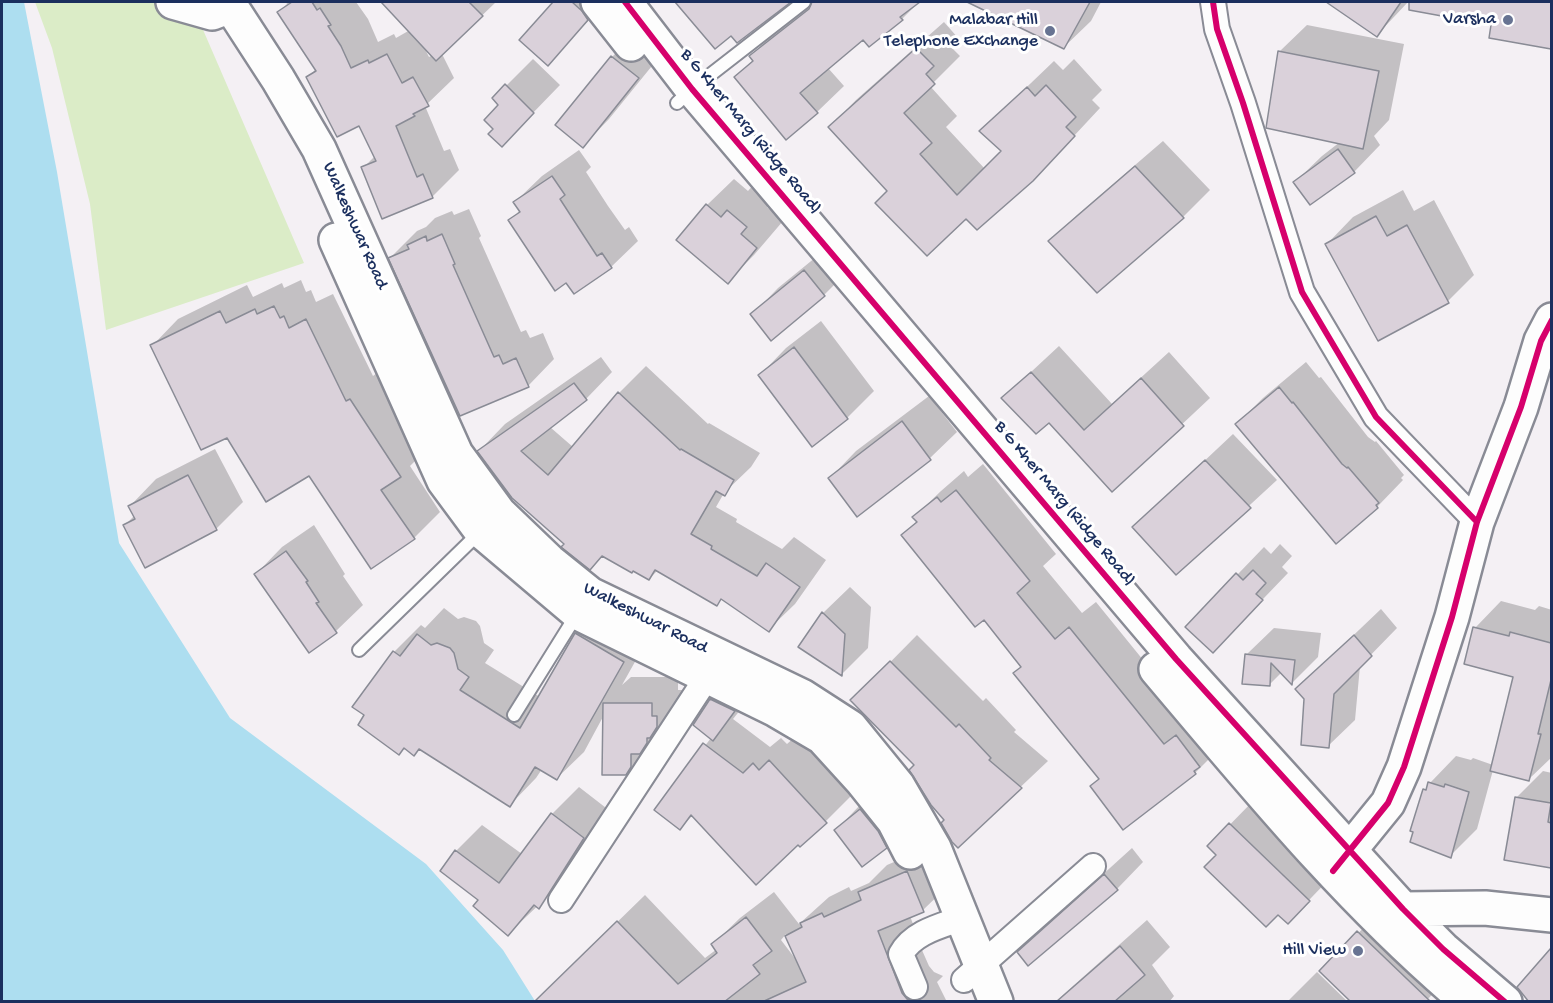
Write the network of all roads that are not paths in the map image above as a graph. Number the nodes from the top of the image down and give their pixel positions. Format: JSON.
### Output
{"nodes":[{"id":1,"x":173,"y":2,"type":"edge"},
{"id":2,"x":598,"y":2,"type":"edge"},
{"id":3,"x":625,"y":2,"type":"edge"},
{"id":4,"x":804,"y":2,"type":"edge"},
{"id":5,"x":1213,"y":2,"type":"edge"},
{"id":6,"x":216,"y":4,"type":"edge"},
{"id":7,"x":685,"y":96,"type":"junction"},
{"id":8,"x":1551,"y":320,"type":"edge"},
{"id":9,"x":490,"y":522,"type":"junction"},
{"id":10,"x":1477,"y":522,"type":"junction"},
{"id":11,"x":584,"y":604,"type":"junction"},
{"id":12,"x":359,"y":650,"type":"dead end"},
{"id":13,"x":714,"y":667,"type":"junction"},
{"id":14,"x":514,"y":715,"type":"dead end"},
{"id":15,"x":1341,"y":861,"type":"junction"},
{"id":16,"x":1093,"y":866,"type":"dead end"},
{"id":17,"x":561,"y":900,"type":"dead end"},
{"id":18,"x":1485,"y":908,"type":"junction"},
{"id":19,"x":1551,"y":915,"type":"edge"},
{"id":20,"x":1394,"y":918,"type":"junction"},
{"id":21,"x":953,"y":922,"type":"junction"},
{"id":22,"x":1436,"y":958,"type":"junction"},
{"id":23,"x":973,"y":982,"type":"edge"},
{"id":24,"x":915,"y":987,"type":"dead end"},
{"id":25,"x":996,"y":1002,"type":"edge"},
{"id":26,"x":1468,"y":1002,"type":"edge"},
{"id":27,"x":1505,"y":1002,"type":"edge"}],
"edges":[{"from":1,"to":6,"type":"street"},
{"from":2,"to":7,"type":"street","name":"B G Kher Marg (Ridge Road)"},
{"from":3,"to":7,"type":"street","name":"B G Kher Marg (Ridge Road)"},
{"from":4,"to":7,"type":"lane"},
{"from":5,"to":10,"type":"street"},
{"from":6,"to":9,"type":"street","name":"Walkeshwar Road"},
{"from":7,"to":15,"type":"street","name":"B G Kher Marg (Ridge Road)"},
{"from":8,"to":10,"type":"street"},
{"from":9,"to":11,"type":"street","name":"Walkeshwar Road"},
{"from":9,"to":12,"type":"lane"},
{"from":10,"to":15,"type":"street"},
{"from":11,"to":13,"type":"street","name":"Walkeshwar Road"},
{"from":11,"to":14,"type":"lane"},
{"from":13,"to":17,"type":"street"},
{"from":13,"to":21,"type":"street","name":"Walkeshwar Road"},
{"from":15,"to":20,"type":"street","name":"B G Kher Marg (Ridge Road)"},
{"from":16,"to":23,"type":"street"},
{"from":18,"to":19,"type":"street"},
{"from":18,"to":20,"type":"street"},
{"from":18,"to":22,"type":"street"},
{"from":20,"to":22,"type":"street","name":"B G Kher Marg (Ridge Road)"},
{"from":21,"to":23,"type":"street","name":"Walkeshwar Road"},
{"from":21,"to":24,"type":"street"},
{"from":22,"to":26,"type":"street","name":"B G Kher Marg (Ridge Road)"},
{"from":22,"to":27,"type":"street","name":"B G Kher Marg (Ridge Road)"},
{"from":23,"to":25,"type":"street","name":"Walkeshwar Road"}]}
